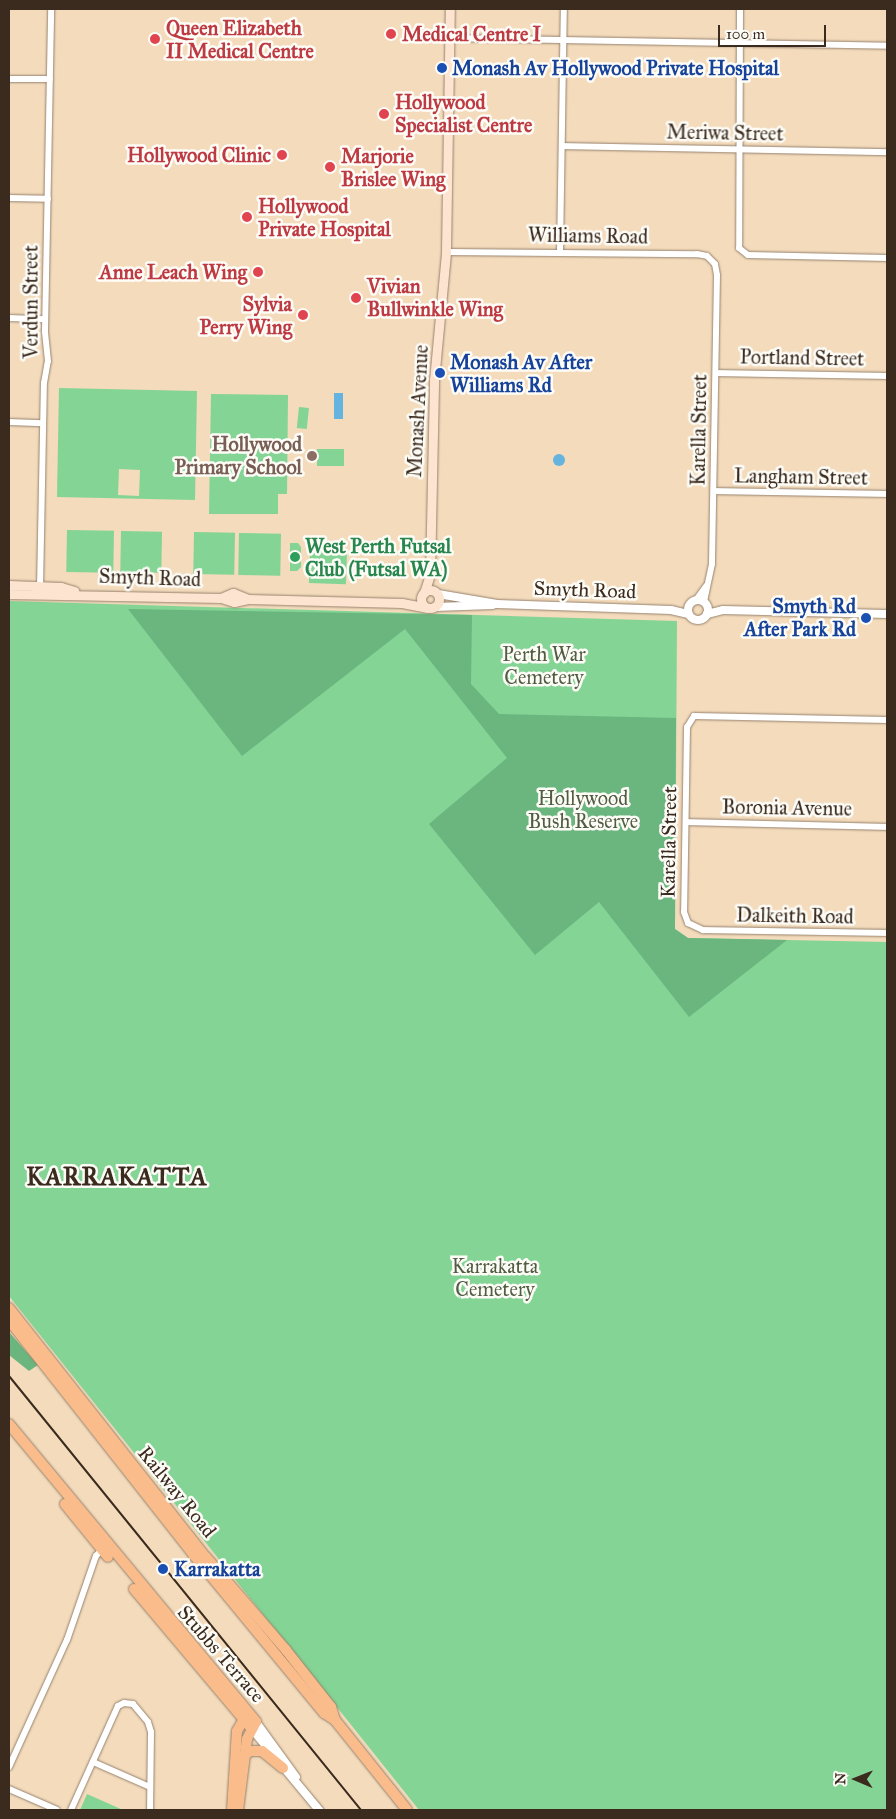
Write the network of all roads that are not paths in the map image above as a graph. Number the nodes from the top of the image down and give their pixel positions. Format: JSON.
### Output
{"nodes":[{"id":1,"x":51,"y":9,"type":"edge"},
{"id":2,"x":450,"y":9,"type":"edge"},
{"id":3,"x":564,"y":9,"type":"edge"},
{"id":4,"x":740,"y":9,"type":"edge"},
{"id":5,"x":450,"y":38,"type":"junction"},
{"id":6,"x":564,"y":40,"type":"junction"},
{"id":7,"x":741,"y":44,"type":"junction"},
{"id":8,"x":887,"y":46,"type":"edge"},
{"id":9,"x":9,"y":79,"type":"edge"},
{"id":10,"x":50,"y":79,"type":"junction"},
{"id":11,"x":562,"y":146,"type":"junction"},
{"id":12,"x":739,"y":149,"type":"junction"},
{"id":13,"x":887,"y":152,"type":"edge"},
{"id":14,"x":9,"y":198,"type":"edge"},
{"id":15,"x":48,"y":199,"type":"junction"},
{"id":16,"x":446,"y":252,"type":"junction"},
{"id":17,"x":560,"y":252,"type":"junction"},
{"id":18,"x":887,"y":258,"type":"edge"},
{"id":19,"x":718,"y":275,"type":"joint"},
{"id":20,"x":9,"y":318,"type":"edge"},
{"id":21,"x":45,"y":319,"type":"junction"},
{"id":22,"x":716,"y":373,"type":"junction"},
{"id":23,"x":887,"y":376,"type":"edge"},
{"id":24,"x":9,"y":422,"type":"edge"},
{"id":25,"x":44,"y":423,"type":"junction"},
{"id":26,"x":714,"y":491,"type":"junction"},
{"id":27,"x":887,"y":494,"type":"edge"},
{"id":28,"x":430,"y":575,"type":"junction"},
{"id":29,"x":9,"y":586,"type":"edge"},
{"id":30,"x":40,"y":591,"type":"junction"},
{"id":31,"x":423,"y":593,"type":"junction"},
{"id":32,"x":437,"y":593,"type":"junction"},
{"id":33,"x":9,"y":594,"type":"edge"},
{"id":34,"x":702,"y":602,"type":"junction"},
{"id":35,"x":402,"y":603,"type":"junction"},
{"id":36,"x":497,"y":604,"type":"junction"},
{"id":37,"x":431,"y":607,"type":"junction"},
{"id":38,"x":689,"y":610,"type":"junction"},
{"id":39,"x":723,"y":610,"type":"junction"},
{"id":40,"x":707,"y":614,"type":"junction"},
{"id":41,"x":887,"y":614,"type":"edge"},
{"id":42,"x":887,"y":720,"type":"edge"},
{"id":43,"x":686,"y":822,"type":"junction"},
{"id":44,"x":887,"y":827,"type":"edge"},
{"id":45,"x":703,"y":930,"type":"joint"},
{"id":46,"x":887,"y":933,"type":"edge"},
{"id":47,"x":9,"y":1308,"type":"edge"},
{"id":48,"x":9,"y":1320,"type":"edge"},
{"id":49,"x":9,"y":1424,"type":"edge"},
{"id":50,"x":9,"y":1432,"type":"edge"},
{"id":51,"x":107,"y":1550,"type":"junction"},
{"id":52,"x":246,"y":1715,"type":"junction"},
{"id":53,"x":335,"y":1720,"type":"junction"},
{"id":54,"x":254,"y":1725,"type":"junction"},
{"id":55,"x":244,"y":1756,"type":"junction"},
{"id":56,"x":93,"y":1762,"type":"junction"},
{"id":57,"x":9,"y":1767,"type":"edge"},
{"id":58,"x":283,"y":1768,"type":"junction"},
{"id":59,"x":150,"y":1787,"type":"junction"},
{"id":60,"x":9,"y":1789,"type":"edge"},
{"id":61,"x":306,"y":1794,"type":"junction"},
{"id":62,"x":57,"y":1810,"type":"edge"},
{"id":63,"x":72,"y":1810,"type":"edge"},
{"id":64,"x":150,"y":1810,"type":"edge"},
{"id":65,"x":232,"y":1810,"type":"edge"},
{"id":66,"x":238,"y":1810,"type":"edge"},
{"id":67,"x":320,"y":1810,"type":"edge"},
{"id":68,"x":407,"y":1810,"type":"edge"}],
"edges":[{"from":1,"to":10,"type":"street","name":"Verdun Street"},
{"from":2,"to":5,"type":"main road","name":"Monash Avenue"},
{"from":3,"to":6,"type":"street"},
{"from":4,"to":7,"type":"street"},
{"from":5,"to":6,"type":"street"},
{"from":5,"to":16,"type":"main road","name":"Monash Avenue"},
{"from":6,"to":7,"type":"street"},
{"from":6,"to":11,"type":"street"},
{"from":7,"to":8,"type":"street"},
{"from":7,"to":12,"type":"street"},
{"from":9,"to":10,"type":"street"},
{"from":10,"to":15,"type":"street","name":"Verdun Street"},
{"from":11,"to":12,"type":"street","name":"Meriwa Street"},
{"from":11,"to":17,"type":"street"},
{"from":12,"to":13,"type":"street","name":"Meriwa Street"},
{"from":12,"to":18,"type":"street"},
{"from":14,"to":15,"type":"street"},
{"from":15,"to":21,"type":"street","name":"Verdun Street"},
{"from":16,"to":17,"type":"street","name":"Williams Road"},
{"from":16,"to":28,"type":"main road","name":"Monash Avenue"},
{"from":17,"to":19,"type":"street","name":"Williams Road"},
{"from":19,"to":22,"type":"street","name":"Karella Street"},
{"from":20,"to":21,"type":"street"},
{"from":21,"to":25,"type":"street","name":"Verdun Street"},
{"from":22,"to":23,"type":"street","name":"Portland Street"},
{"from":22,"to":26,"type":"street","name":"Karella Street"},
{"from":24,"to":25,"type":"street"},
{"from":25,"to":30,"type":"street","name":"Verdun Street"},
{"from":26,"to":27,"type":"street","name":"Langham Street"},
{"from":26,"to":34,"type":"street","name":"Karella Street"},
{"from":28,"to":31,"type":"main road","name":"Monash Avenue"},
{"from":28,"to":32,"type":"main road","name":"Monash Avenue"},
{"from":29,"to":30,"type":"main road","name":"Smyth Road"},
{"from":30,"to":33,"type":"main road","name":"Smyth Road"},
{"from":30,"to":35,"type":"main road","name":"Smyth Road"},
{"from":31,"to":32,"type":"main road"},
{"from":31,"to":35,"type":"main road","name":"Smyth Road"},
{"from":31,"to":37,"type":"main road"},
{"from":32,"to":36,"type":"street","name":"Smyth Road"},
{"from":32,"to":37,"type":"main road"},
{"from":34,"to":38,"type":"street"},
{"from":34,"to":39,"type":"street"},
{"from":34,"to":40,"type":"street"},
{"from":35,"to":37,"type":"main road","name":"Smyth Road"},
{"from":36,"to":37,"type":"street","name":"Smyth Road"},
{"from":36,"to":38,"type":"street","name":"Smyth Road"},
{"from":38,"to":40,"type":"street","name":"Smyth Road"},
{"from":39,"to":40,"type":"street"},
{"from":39,"to":41,"type":"street"},
{"from":42,"to":43,"type":"street","name":"Karella Street"},
{"from":43,"to":44,"type":"street","name":"Boronia Avenue"},
{"from":43,"to":45,"type":"street","name":"Karella Street"},
{"from":45,"to":46,"type":"street","name":"Dalkeith Road"},
{"from":47,"to":53,"type":"main road","name":"Railway Road"},
{"from":48,"to":53,"type":"main road","name":"Railway Road"},
{"from":49,"to":51,"type":"main road","name":"Stubbs Terrace"},
{"from":50,"to":51,"type":"main road","name":"Stubbs Terrace"},
{"from":51,"to":52,"type":"main road","name":"Stubbs Terrace"},
{"from":51,"to":57,"type":"street"},
{"from":52,"to":54,"type":"main road","name":"Stubbs Terrace"},
{"from":52,"to":65,"type":"main road"},
{"from":53,"to":68,"type":"main road","name":"Railway Road"},
{"from":54,"to":55,"type":"main road"},
{"from":54,"to":58,"type":"street","name":"Stubbs Terrace"},
{"from":54,"to":61,"type":"street","name":"Stubbs Terrace"},
{"from":55,"to":58,"type":"main road"},
{"from":55,"to":66,"type":"main road"},
{"from":56,"to":59,"type":"street"},
{"from":56,"to":59,"type":"street"},
{"from":56,"to":63,"type":"street"},
{"from":58,"to":61,"type":"street","name":"Stubbs Terrace"},
{"from":59,"to":64,"type":"street"},
{"from":60,"to":62,"type":"street"},
{"from":61,"to":67,"type":"street","name":"Stubbs Terrace"}]}
